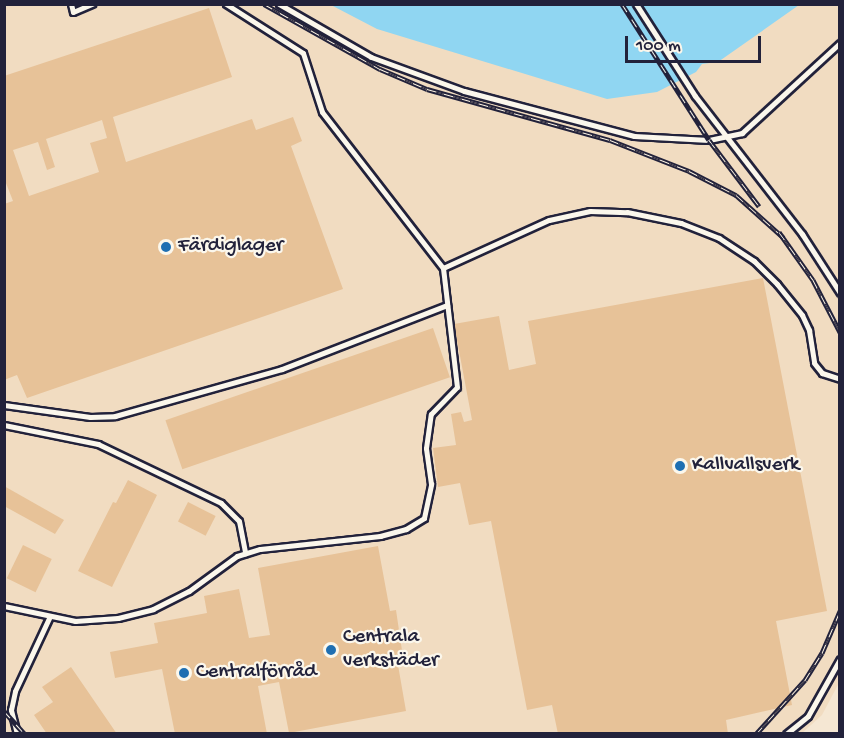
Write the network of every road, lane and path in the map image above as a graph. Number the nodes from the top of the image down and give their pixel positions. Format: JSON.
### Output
{"nodes":[{"id":1,"x":71,"y":4,"type":"edge"},
{"id":2,"x":92,"y":4,"type":"edge"},
{"id":3,"x":226,"y":4,"type":"edge"},
{"id":4,"x":279,"y":4,"type":"edge"},
{"id":5,"x":636,"y":4,"type":"edge"},
{"id":6,"x":840,"y":43,"type":"edge"},
{"id":7,"x":725,"y":137,"type":"junction"},
{"id":8,"x":443,"y":268,"type":"junction"},
{"id":9,"x":840,"y":293,"type":"edge"},
{"id":10,"x":447,"y":305,"type":"junction"},
{"id":11,"x":840,"y":379,"type":"edge"},
{"id":12,"x":4,"y":405,"type":"edge"},
{"id":13,"x":4,"y":425,"type":"edge"},
{"id":14,"x":245,"y":553,"type":"junction"},
{"id":15,"x":4,"y":606,"type":"edge"},
{"id":16,"x":49,"y":618,"type":"junction"},
{"id":17,"x":840,"y":659,"type":"edge"},
{"id":18,"x":17,"y":734,"type":"edge"},
{"id":19,"x":786,"y":734,"type":"edge"}],
"edges":[{"from":1,"to":2,"type":"lane"},
{"from":3,"to":8,"type":"lane"},
{"from":4,"to":7,"type":"lane"},
{"from":5,"to":7,"type":"lane"},
{"from":6,"to":7,"type":"lane"},
{"from":7,"to":9,"type":"lane"},
{"from":8,"to":10,"type":"lane"},
{"from":8,"to":11,"type":"lane"},
{"from":10,"to":12,"type":"lane"},
{"from":10,"to":14,"type":"lane"},
{"from":13,"to":14,"type":"lane"},
{"from":14,"to":16,"type":"lane"},
{"from":15,"to":16,"type":"lane"},
{"from":16,"to":18,"type":"lane"},
{"from":17,"to":19,"type":"lane"}]}
